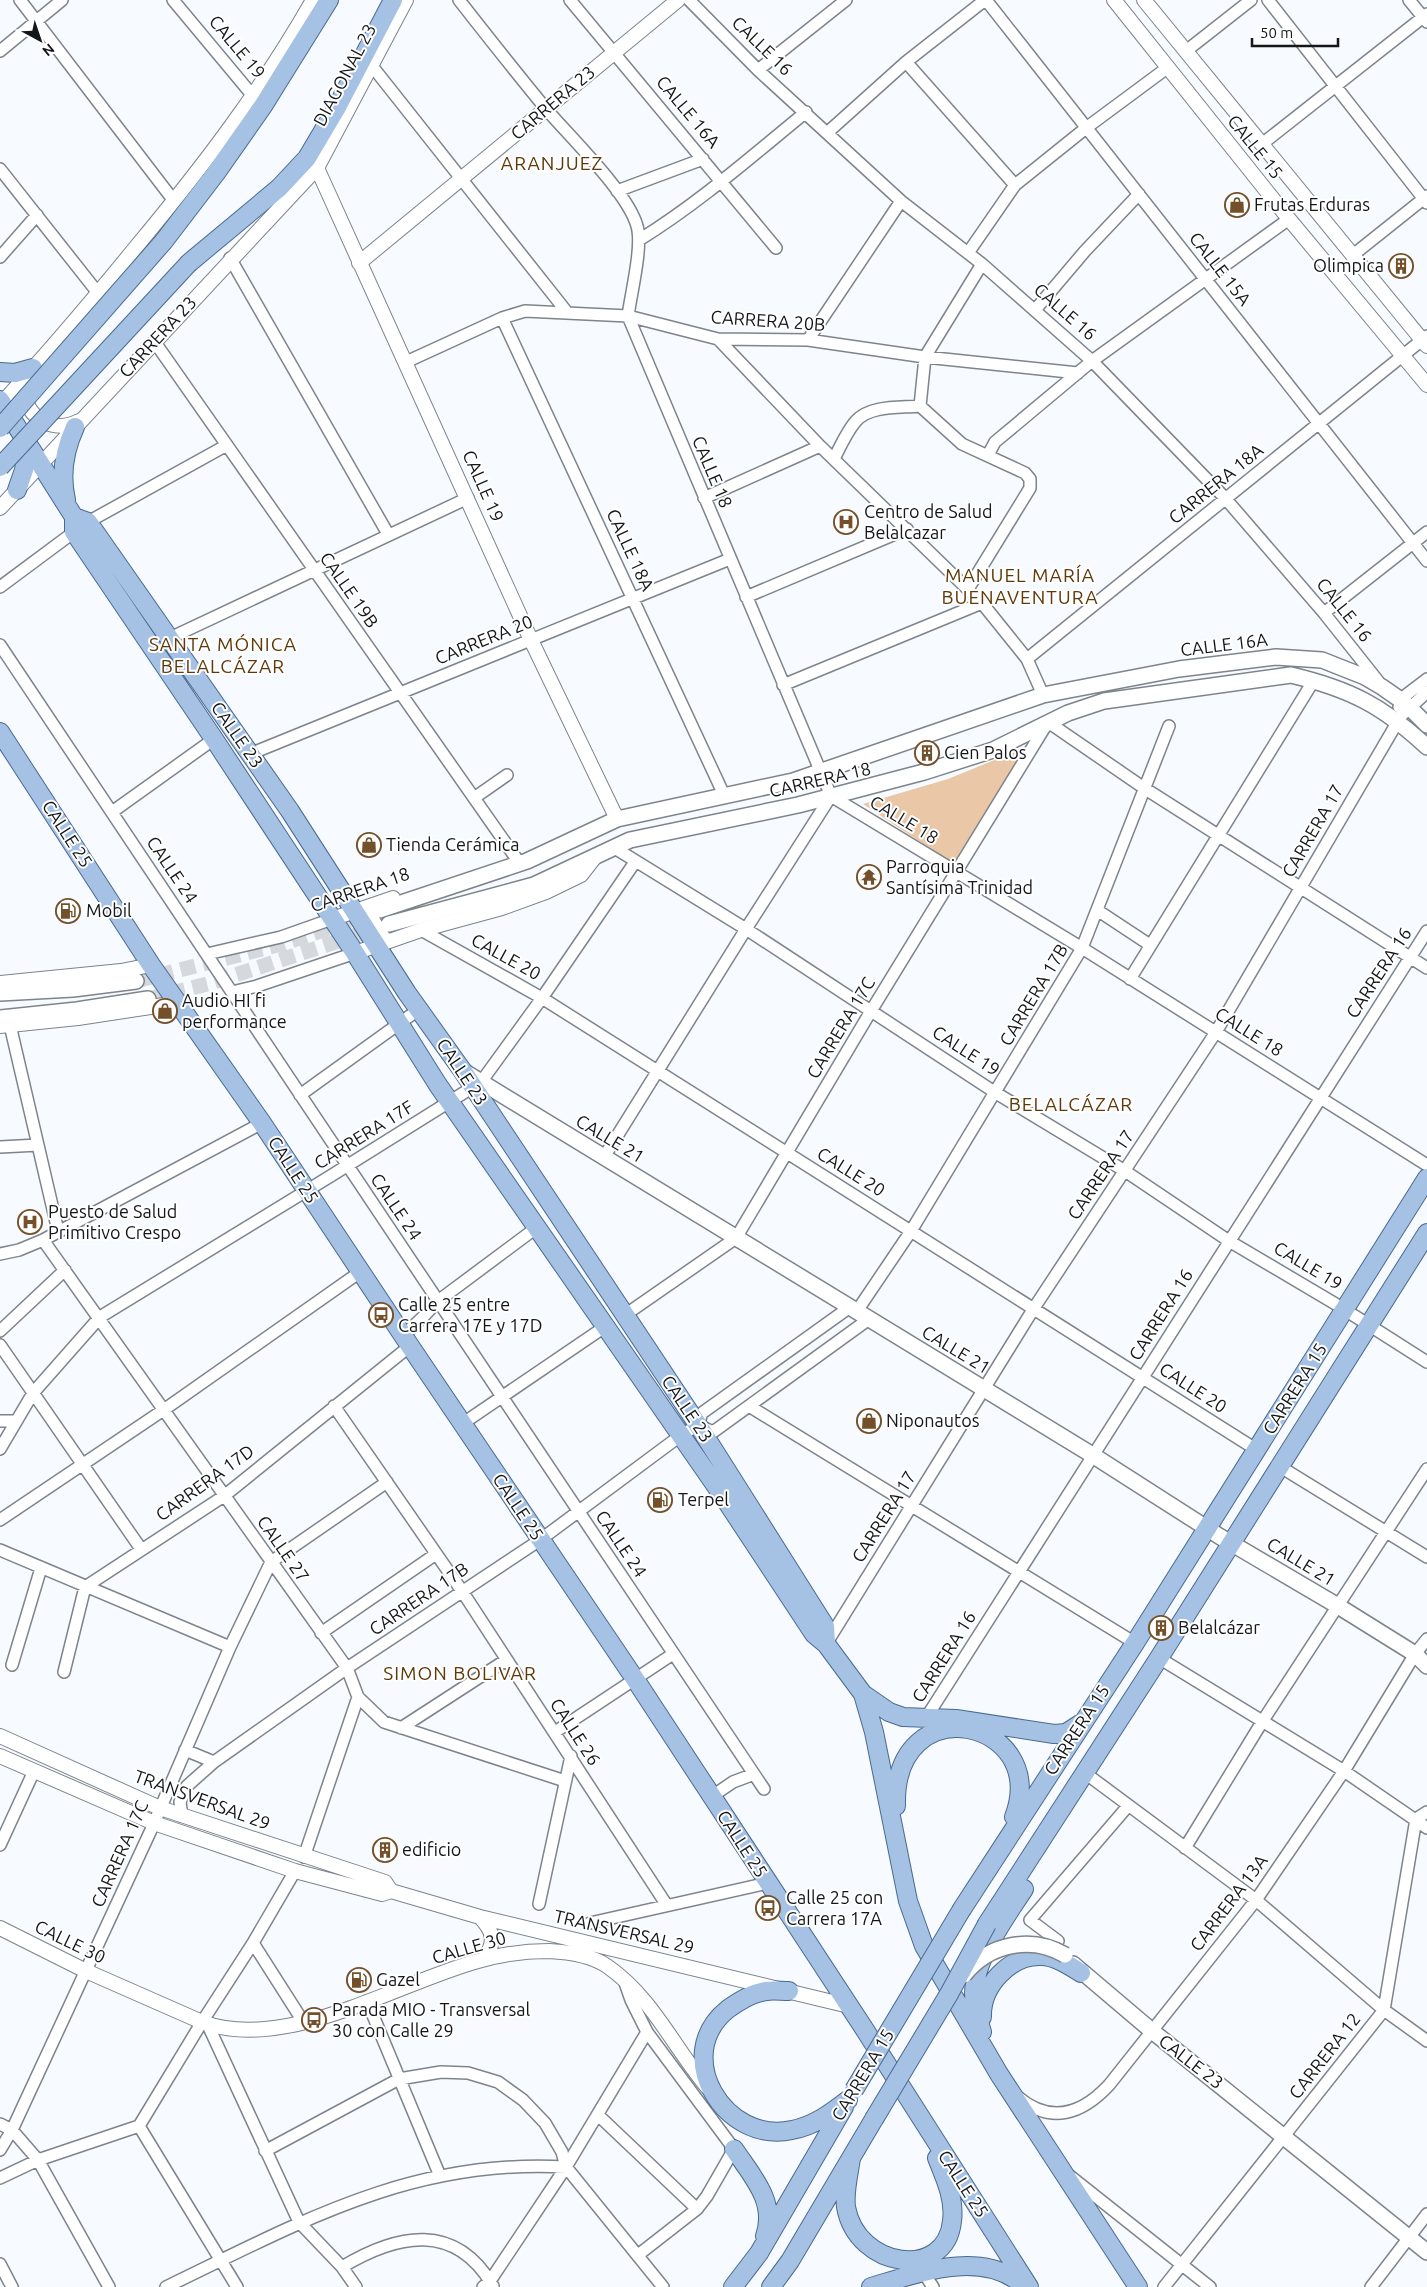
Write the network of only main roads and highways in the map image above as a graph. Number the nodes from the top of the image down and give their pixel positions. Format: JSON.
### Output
{"nodes":[{"id":1,"x":329,"y":0,"type":"edge"},
{"id":2,"x":393,"y":0,"type":"edge"},
{"id":3,"x":31,"y":370,"type":"road end"},
{"id":4,"x":0,"y":372,"type":"edge"},
{"id":5,"x":1,"y":403,"type":"edge"},
{"id":6,"x":79,"y":424,"type":"road end"},
{"id":7,"x":5,"y":425,"type":"edge"},
{"id":8,"x":28,"y":443,"type":"junction"},
{"id":9,"x":0,"y":467,"type":"edge"},
{"id":10,"x":17,"y":490,"type":"road end"},
{"id":11,"x":76,"y":519,"type":"junction"},
{"id":12,"x":1042,"y":695,"type":"joint"},
{"id":13,"x":1427,"y":725,"type":"edge"},
{"id":14,"x":0,"y":732,"type":"edge"},
{"id":15,"x":1427,"y":747,"type":"edge"},
{"id":16,"x":298,"y":824,"type":"junction"},
{"id":17,"x":292,"y":857,"type":"junction"},
{"id":18,"x":380,"y":910,"type":"tunnel mouth"},
{"id":19,"x":389,"y":924,"type":"tunnel mouth"},
{"id":20,"x":136,"y":981,"type":"tunnel mouth"},
{"id":21,"x":0,"y":993,"type":"edge"},
{"id":22,"x":148,"y":999,"type":"tunnel mouth"},
{"id":23,"x":3,"y":1023,"type":"edge"},
{"id":24,"x":477,"y":1085,"type":"junction"},
{"id":25,"x":1427,"y":1178,"type":"edge"},
{"id":26,"x":1427,"y":1232,"type":"edge"},
{"id":27,"x":1207,"y":1528,"type":"junction"},
{"id":28,"x":1230,"y":1542,"type":"junction"},
{"id":29,"x":826,"y":1644,"type":"junction"},
{"id":30,"x":1427,"y":1666,"type":"edge"},
{"id":31,"x":863,"y":1694,"type":"junction"},
{"id":32,"x":1081,"y":1723,"type":"junction"},
{"id":33,"x":1068,"y":1798,"type":"junction"},
{"id":34,"x":897,"y":1849,"type":"junction"},
{"id":35,"x":997,"y":1854,"type":"junction"},
{"id":36,"x":1081,"y":1973,"type":"junction"},
{"id":37,"x":788,"y":1991,"type":"road end"},
{"id":38,"x":949,"y":1994,"type":"junction"},
{"id":39,"x":986,"y":2042,"type":"junction"},
{"id":40,"x":1000,"y":2074,"type":"junction"},
{"id":41,"x":851,"y":2095,"type":"junction"},
{"id":42,"x":927,"y":2129,"type":"junction"},
{"id":43,"x":734,"y":2149,"type":"road end"},
{"id":44,"x":851,"y":2158,"type":"junction"},
{"id":45,"x":1427,"y":2252,"type":"edge"},
{"id":46,"x":759,"y":2253,"type":"junction"},
{"id":47,"x":733,"y":2287,"type":"edge"},
{"id":48,"x":771,"y":2287,"type":"edge"},
{"id":49,"x":871,"y":2287,"type":"edge"},
{"id":50,"x":1028,"y":2287,"type":"edge"},
{"id":51,"x":1138,"y":2287,"type":"edge"}],
"edges":[{"from":1,"to":7,"type":"main road","bridge":true},
{"from":2,"to":9,"type":"main road","name":"CARRERA 23","bridge":true},
{"from":3,"to":4,"type":"main road"},
{"from":5,"to":7,"type":"main road","name":"CALLE 23"},
{"from":6,"to":11,"type":"main road"},
{"from":7,"to":8,"type":"main road","name":"CALLE 23"},
{"from":8,"to":10,"type":"main road"},
{"from":8,"to":11,"type":"main road","name":"CALLE 23"},
{"from":11,"to":16,"type":"main road","name":"CALLE 23"},
{"from":11,"to":17,"type":"main road","name":"CALLE 23"},
{"from":12,"to":13,"type":"main road","name":"CALLE 16A"},
{"from":12,"to":18,"type":"main road","name":"CARRERA 18"},
{"from":14,"to":42,"type":"main road","name":"CALLE 25"},
{"from":15,"to":19,"type":"main road","name":"CARRERA 18"},
{"from":16,"to":17,"type":"main road"},
{"from":16,"to":24,"type":"main road","name":"CALLE 23"},
{"from":17,"to":29,"type":"main road","name":"CALLE 23"},
{"from":20,"to":21,"type":"main road"},
{"from":22,"to":23,"type":"main road"},
{"from":24,"to":27,"type":"main road","name":"CALLE 21"},
{"from":24,"to":29,"type":"main road","name":"CALLE 23"},
{"from":25,"to":27,"type":"main road","name":"CARRERA 15"},
{"from":26,"to":28,"type":"main road","name":"CARRERA 15"},
{"from":27,"to":28,"type":"main road","name":"CALLE 21"},
{"from":27,"to":32,"type":"main road","name":"CARRERA 15"},
{"from":28,"to":30,"type":"main road","name":"CALLE 21"},
{"from":28,"to":33,"type":"main road","name":"CARRERA 15"},
{"from":29,"to":31,"type":"main road","name":"CALLE 23"},
{"from":31,"to":32,"type":"main road"},
{"from":31,"to":34,"type":"main road","name":"CALLE 23"},
{"from":32,"to":35,"type":"main road","name":"CARRERA 15"},
{"from":33,"to":38,"type":"main road","name":"CARRERA 15","bridge":true},
{"from":33,"to":39,"type":"main road"},
{"from":34,"to":35,"type":"main road"},
{"from":34,"to":40,"type":"main road"},
{"from":35,"to":41,"type":"main road","name":"CARRERA 15","bridge":true},
{"from":36,"to":38,"type":"main road","name":"CALLE 23","bridge":true},
{"from":36,"to":39,"type":"main road"},
{"from":36,"to":45,"type":"main road","name":"CALLE 23"},
{"from":37,"to":41,"type":"main road"},
{"from":38,"to":44,"type":"main road","name":"CARRERA 15","bridge":true},
{"from":39,"to":40,"type":"main road"},
{"from":40,"to":51,"type":"main road"},
{"from":41,"to":46,"type":"main road","name":"CARRERA 15"},
{"from":42,"to":44,"type":"main road"},
{"from":42,"to":50,"type":"main road","name":"CALLE 25"},
{"from":43,"to":46,"type":"main road"},
{"from":44,"to":48,"type":"main road","name":"CARRERA 15"},
{"from":46,"to":47,"type":"main road","name":"CARRERA 15"},
{"from":49,"to":50,"type":"main road"}]}
